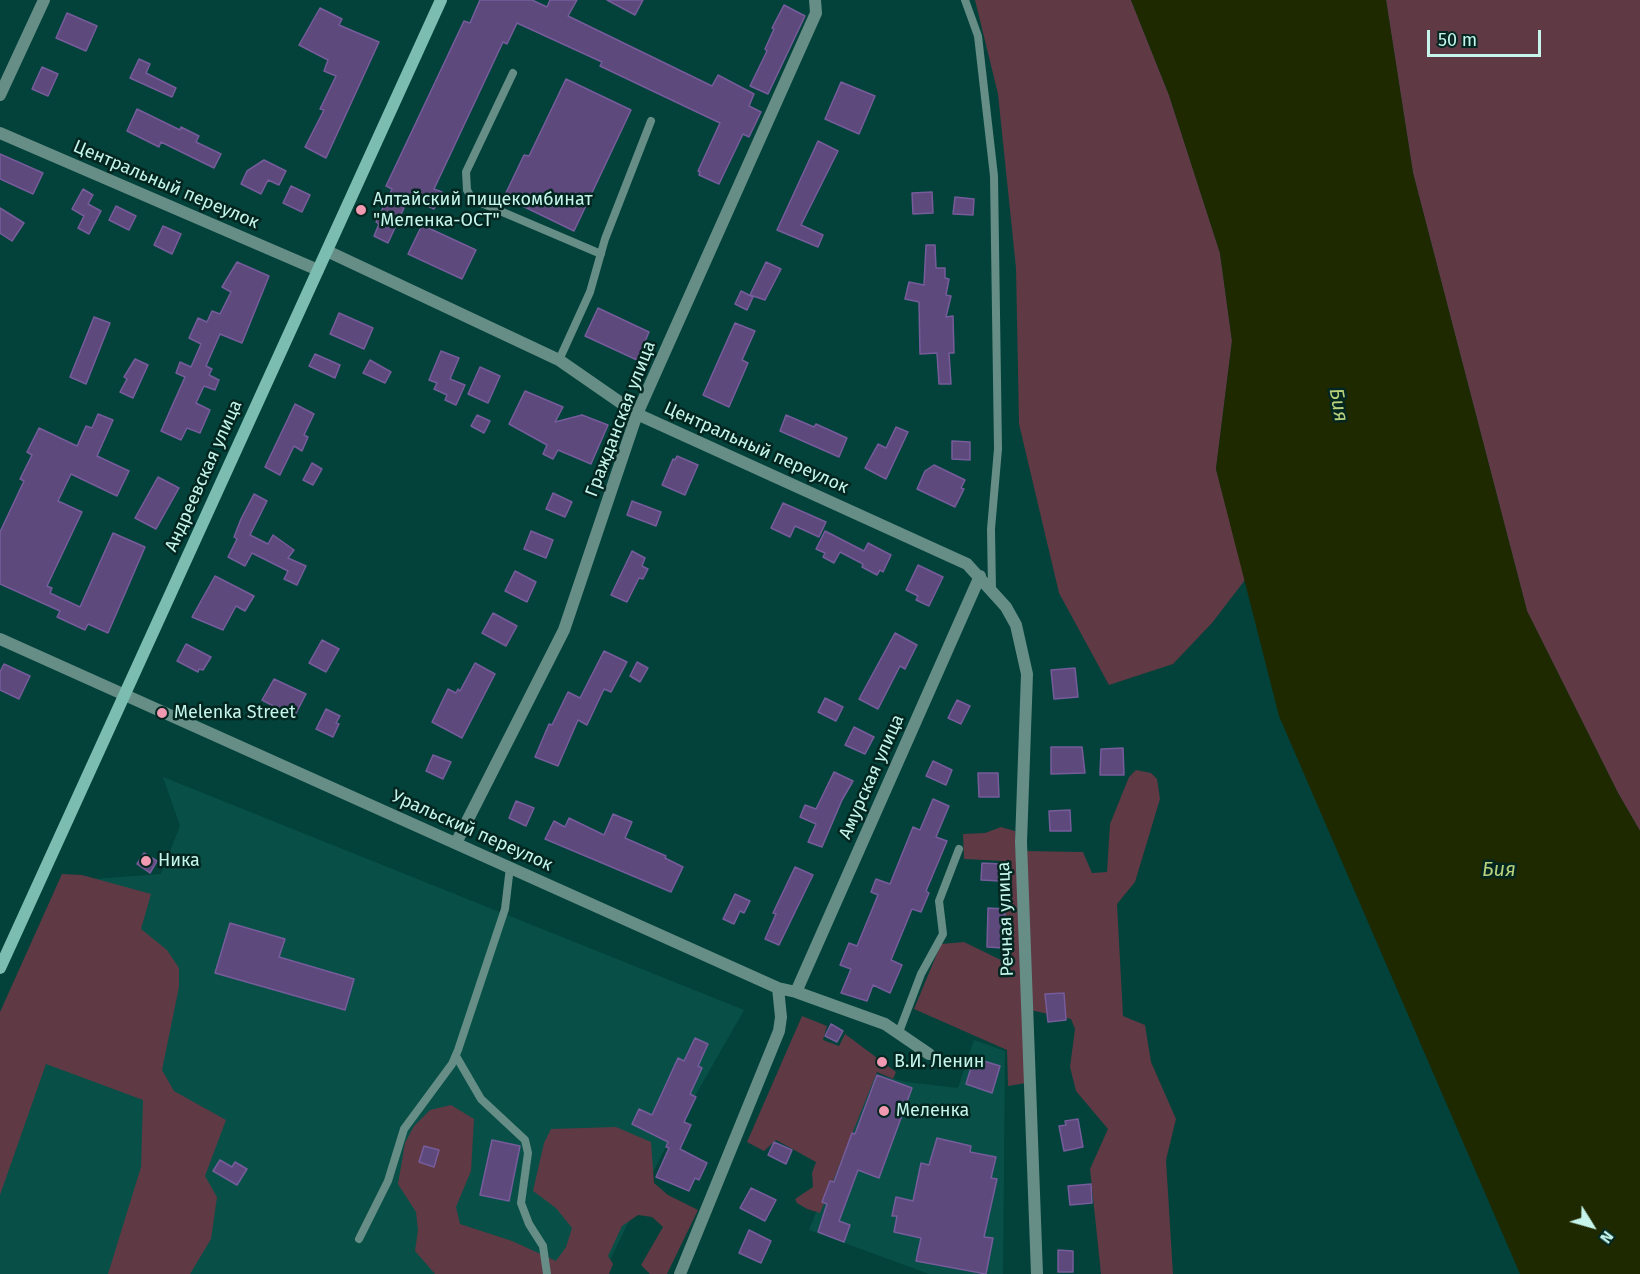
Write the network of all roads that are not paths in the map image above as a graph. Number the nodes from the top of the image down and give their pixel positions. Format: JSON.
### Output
{"nodes":[{"id":1,"x":44,"y":0,"type":"edge"},
{"id":2,"x":441,"y":0,"type":"edge"},
{"id":3,"x":965,"y":0,"type":"edge"},
{"id":4,"x":816,"y":1,"type":"edge"},
{"id":5,"x":513,"y":73,"type":"dead end"},
{"id":6,"x":0,"y":95,"type":"edge"},
{"id":7,"x":651,"y":121,"type":"dead end"},
{"id":8,"x":0,"y":133,"type":"edge"},
{"id":9,"x":327,"y":251,"type":"junction"},
{"id":10,"x":601,"y":254,"type":"junction"},
{"id":11,"x":318,"y":270,"type":"junction"},
{"id":12,"x":559,"y":360,"type":"junction"},
{"id":13,"x":638,"y":414,"type":"junction"},
{"id":14,"x":980,"y":576,"type":"junction"},
{"id":15,"x":992,"y":589,"type":"junction"},
{"id":16,"x":0,"y":639,"type":"edge"},
{"id":17,"x":125,"y":696,"type":"junction"},
{"id":18,"x":456,"y":843,"type":"junction"},
{"id":19,"x":959,"y":849,"type":"dead end"},
{"id":20,"x":510,"y":867,"type":"junction"},
{"id":21,"x":0,"y":968,"type":"edge"},
{"id":22,"x":778,"y":988,"type":"junction"},
{"id":23,"x":796,"y":992,"type":"junction"},
{"id":24,"x":899,"y":1032,"type":"junction"},
{"id":25,"x":929,"y":1054,"type":"dead end"},
{"id":26,"x":456,"y":1056,"type":"junction"},
{"id":27,"x":359,"y":1239,"type":"dead end"},
{"id":28,"x":547,"y":1274,"type":"edge"},
{"id":29,"x":680,"y":1274,"type":"edge"},
{"id":30,"x":1037,"y":1274,"type":"edge"}],
"edges":[{"from":1,"to":6,"type":"street"},
{"from":2,"to":9,"type":"street","name":"Андреевская улица"},
{"from":3,"to":15,"type":"lane"},
{"from":4,"to":13,"type":"street","name":"Гражданская улица"},
{"from":5,"to":10,"type":"lane"},
{"from":7,"to":10,"type":"lane"},
{"from":8,"to":11,"type":"street","name":"Центральный переулок"},
{"from":9,"to":11,"type":"street","name":"Андреевская улица"},
{"from":9,"to":12,"type":"street","name":"Центральный переулок"},
{"from":10,"to":12,"type":"lane"},
{"from":11,"to":17,"type":"street","name":"Андреевская улица"},
{"from":12,"to":13,"type":"street","name":"Центральный переулок"},
{"from":13,"to":14,"type":"street","name":"Центральный переулок"},
{"from":13,"to":18,"type":"street","name":"Гражданская улица"},
{"from":14,"to":15,"type":"street","name":"Речная улица"},
{"from":14,"to":23,"type":"street","name":"Амурская улица"},
{"from":15,"to":30,"type":"street","name":"Речная улица"},
{"from":16,"to":17,"type":"street","name":"Уральский переулок"},
{"from":17,"to":18,"type":"street","name":"Уральский переулок"},
{"from":17,"to":21,"type":"street","name":"Андреевская улица"},
{"from":18,"to":20,"type":"street","name":"Уральский переулок"},
{"from":19,"to":24,"type":"lane"},
{"from":20,"to":22,"type":"street","name":"Уральский переулок"},
{"from":20,"to":26,"type":"lane"},
{"from":22,"to":23,"type":"street","name":"Уральский переулок"},
{"from":22,"to":29,"type":"street"},
{"from":23,"to":24,"type":"street","name":"Уральский переулок"},
{"from":24,"to":25,"type":"street","name":"Уральский переулок"},
{"from":26,"to":27,"type":"lane"},
{"from":26,"to":28,"type":"lane"}]}
